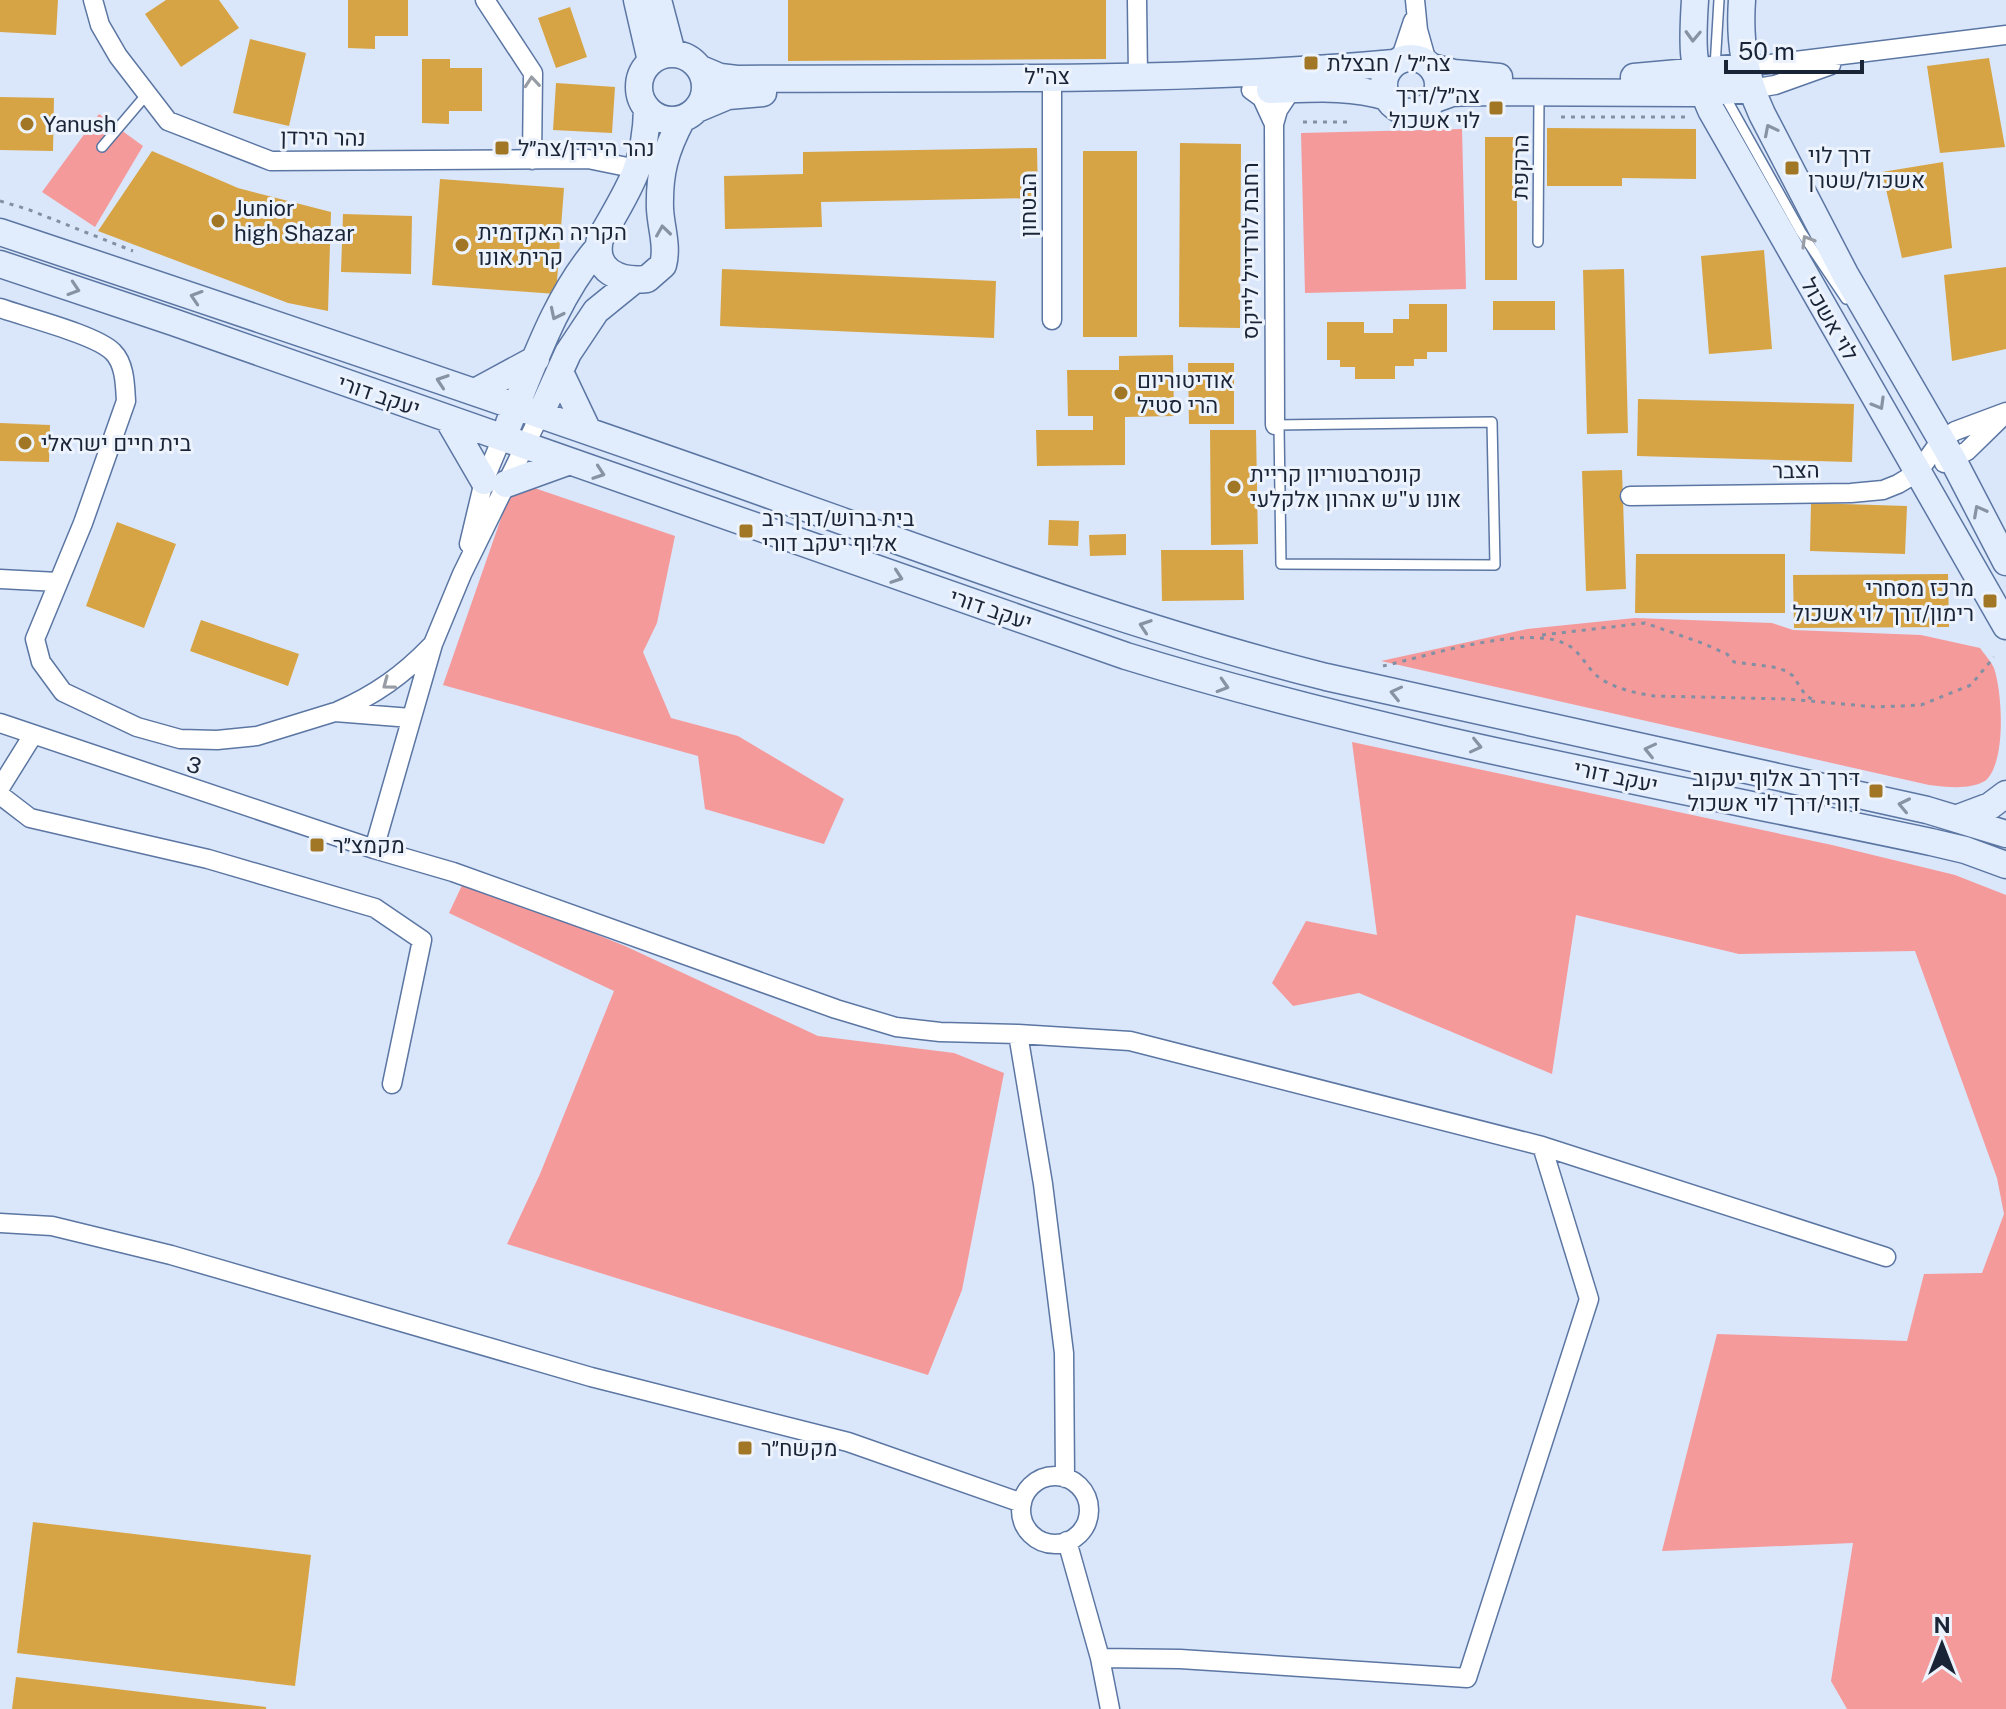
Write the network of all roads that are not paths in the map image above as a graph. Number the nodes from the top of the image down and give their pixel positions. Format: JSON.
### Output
{"nodes":[{"id":1,"x":93,"y":0,"type":"edge"},
{"id":2,"x":485,"y":0,"type":"edge"},
{"id":3,"x":637,"y":0,"type":"edge"},
{"id":4,"x":658,"y":0,"type":"edge"},
{"id":5,"x":1137,"y":0,"type":"edge"},
{"id":6,"x":1695,"y":0,"type":"edge"},
{"id":7,"x":1719,"y":0,"type":"edge"},
{"id":8,"x":1742,"y":0,"type":"edge"},
{"id":9,"x":1415,"y":3,"type":"edge"},
{"id":10,"x":2006,"y":35,"type":"edge"},
{"id":11,"x":662,"y":57,"type":"junction"},
{"id":12,"x":1397,"y":62,"type":"junction"},
{"id":13,"x":1430,"y":64,"type":"junction"},
{"id":14,"x":701,"y":69,"type":"junction"},
{"id":15,"x":1138,"y":76,"type":"junction"},
{"id":16,"x":1748,"y":78,"type":"junction"},
{"id":17,"x":1292,"y":89,"type":"junction"},
{"id":18,"x":1708,"y":89,"type":"junction"},
{"id":19,"x":1052,"y":90,"type":"junction"},
{"id":20,"x":1251,"y":90,"type":"junction"},
{"id":21,"x":1539,"y":93,"type":"junction"},
{"id":22,"x":147,"y":94,"type":"junction"},
{"id":23,"x":1387,"y":97,"type":"junction"},
{"id":24,"x":1435,"y":99,"type":"junction"},
{"id":25,"x":647,"y":109,"type":"junction"},
{"id":26,"x":690,"y":114,"type":"junction"},
{"id":27,"x":1274,"y":124,"type":"junction"},
{"id":28,"x":102,"y":147,"type":"dead end"},
{"id":29,"x":532,"y":160,"type":"junction"},
{"id":30,"x":637,"y":169,"type":"junction"},
{"id":31,"x":0,"y":232,"type":"edge"},
{"id":32,"x":1538,"y":242,"type":"dead end"},
{"id":33,"x":597,"y":249,"type":"junction"},
{"id":34,"x":0,"y":264,"type":"edge"},
{"id":35,"x":633,"y":281,"type":"junction"},
{"id":36,"x":0,"y":308,"type":"edge"},
{"id":37,"x":1052,"y":320,"type":"dead end"},
{"id":38,"x":536,"y":359,"type":"junction"},
{"id":39,"x":560,"y":372,"type":"junction"},
{"id":40,"x":1901,"y":372,"type":"junction"},
{"id":41,"x":475,"y":392,"type":"junction"},
{"id":42,"x":528,"y":411,"type":"junction"},
{"id":43,"x":2006,"y":412,"type":"edge"},
{"id":44,"x":448,"y":419,"type":"junction"},
{"id":45,"x":1277,"y":425,"type":"junction"},
{"id":46,"x":588,"y":431,"type":"junction"},
{"id":47,"x":514,"y":442,"type":"junction"},
{"id":48,"x":1947,"y":450,"type":"junction"},
{"id":49,"x":567,"y":462,"type":"junction"},
{"id":50,"x":1918,"y":472,"type":"junction"},
{"id":51,"x":495,"y":483,"type":"junction"},
{"id":52,"x":1630,"y":496,"type":"dead end"},
{"id":53,"x":2006,"y":562,"type":"edge"},
{"id":54,"x":0,"y":579,"type":"edge"},
{"id":55,"x":58,"y":582,"type":"junction"},
{"id":56,"x":2006,"y":626,"type":"edge"},
{"id":57,"x":433,"y":644,"type":"junction"},
{"id":58,"x":335,"y":712,"type":"junction"},
{"id":59,"x":411,"y":718,"type":"junction"},
{"id":60,"x":0,"y":723,"type":"edge"},
{"id":61,"x":33,"y":735,"type":"junction"},
{"id":62,"x":0,"y":788,"type":"edge"},
{"id":63,"x":2006,"y":794,"type":"edge"},
{"id":64,"x":0,"y":795,"type":"edge"},
{"id":65,"x":1958,"y":818,"type":"junction"},
{"id":66,"x":2006,"y":834,"type":"edge"},
{"id":67,"x":374,"y":849,"type":"junction"},
{"id":68,"x":2006,"y":865,"type":"edge"},
{"id":69,"x":1018,"y":1034,"type":"junction"},
{"id":70,"x":392,"y":1084,"type":"dead end"},
{"id":71,"x":1542,"y":1146,"type":"junction"},
{"id":72,"x":0,"y":1223,"type":"edge"},
{"id":73,"x":1886,"y":1257,"type":"dead end"},
{"id":74,"x":1065,"y":1478,"type":"junction"},
{"id":75,"x":1022,"y":1503,"type":"junction"},
{"id":76,"x":1067,"y":1541,"type":"junction"},
{"id":77,"x":1100,"y":1658,"type":"junction"},
{"id":78,"x":1110,"y":1709,"type":"edge"}],
"edges":[{"from":1,"to":22,"type":"street","name":"נהר הירדן"},
{"from":29,"to":2,"type":"street","one_way":true},
{"from":3,"to":11,"type":"main road"},
{"from":4,"to":11,"type":"main road"},
{"from":5,"to":15,"type":"street"},
{"from":6,"to":18,"type":"main road","name":"לוי אשכול","one_way":true},
{"from":7,"to":18,"type":"lane"},
{"from":8,"to":16,"type":"main road","name":"לוי אשכול"},
{"from":9,"to":12,"type":"street"},
{"from":9,"to":13,"type":"street"},
{"from":10,"to":16,"type":"street"},
{"from":11,"to":14,"type":"main road"},
{"from":11,"to":25,"type":"main road"},
{"from":12,"to":13,"type":"main road"},
{"from":12,"to":15,"type":"main road","name":"צה\"ל"},
{"from":12,"to":23,"type":"main road"},
{"from":13,"to":18,"type":"main road"},
{"from":13,"to":24,"type":"main road"},
{"from":14,"to":15,"type":"main road","name":"צה\"ל"},
{"from":14,"to":26,"type":"main road"},
{"from":16,"to":18,"type":"main road"},
{"from":40,"to":16,"type":"main road","name":"לוי אשכול","one_way":true},
{"from":17,"to":20,"type":"main road","name":"צה\"ל"},
{"from":17,"to":23,"type":"main road","name":"צה\"ל"},
{"from":17,"to":27,"type":"street","name":"רחבת לורדייל לייקס"},
{"from":18,"to":21,"type":"main road"},
{"from":40,"to":18,"type":"lane","one_way":true},
{"from":18,"to":50,"type":"main road","name":"לוי אשכול","one_way":true},
{"from":19,"to":20,"type":"main road","name":"צה\"ל"},
{"from":19,"to":26,"type":"main road","name":"צה\"ל"},
{"from":19,"to":37,"type":"street","name":"הבטחון"},
{"from":20,"to":27,"type":"street"},
{"from":21,"to":24,"type":"main road"},
{"from":21,"to":32,"type":"lane","name":"הרקפת"},
{"from":22,"to":28,"type":"lane"},
{"from":22,"to":29,"type":"street","name":"נהר הירדן"},
{"from":23,"to":24,"type":"main road"},
{"from":25,"to":26,"type":"main road"},
{"from":25,"to":30,"type":"main road"},
{"from":35,"to":26,"type":"main road","one_way":true},
{"from":27,"to":45,"type":"street","name":"רחבת לורדייל לייקס"},
{"from":29,"to":30,"type":"street","name":"נהר הירדן"},
{"from":30,"to":33,"type":"main road"},
{"from":41,"to":31,"type":"main road","name":"יעקב דורי","one_way":true},
{"from":33,"to":35,"type":"main road"},
{"from":33,"to":38,"type":"main road","one_way":true},
{"from":34,"to":44,"type":"main road","name":"יעקב דורי","one_way":true},
{"from":35,"to":39,"type":"main road"},
{"from":36,"to":55,"type":"street"},
{"from":38,"to":41,"type":"main road"},
{"from":38,"to":42,"type":"main road"},
{"from":39,"to":42,"type":"main road"},
{"from":39,"to":46,"type":"main road"},
{"from":40,"to":48,"type":"main road","name":"לוי אשכול"},
{"from":41,"to":42,"type":"main road","name":"יעקב דורי"},
{"from":42,"to":46,"type":"main road","name":"יעקב דורי"},
{"from":42,"to":47,"type":"main road"},
{"from":43,"to":48,"type":"street","name":"הצבר"},
{"from":44,"to":47,"type":"main road","name":"יעקב דורי"},
{"from":44,"to":51,"type":"main road"},
{"from":45,"to":45,"type":"lane"},
{"from":65,"to":46,"type":"main road","name":"יעקב דורי","one_way":true},
{"from":47,"to":49,"type":"main road","name":"יעקב דורי"},
{"from":47,"to":51,"type":"street"},
{"from":48,"to":50,"type":"street","name":"הצבר"},
{"from":53,"to":48,"type":"main road","name":"לוי אשכול","one_way":true},
{"from":49,"to":51,"type":"main road"},
{"from":49,"to":68,"type":"main road","name":"יעקב דורי","one_way":true},
{"from":50,"to":52,"type":"street","name":"הצבר"},
{"from":50,"to":56,"type":"main road","name":"לוי אשכול"},
{"from":51,"to":57,"type":"street"},
{"from":54,"to":55,"type":"street"},
{"from":55,"to":58,"type":"street"},
{"from":57,"to":58,"type":"street","one_way":true},
{"from":57,"to":59,"type":"street"},
{"from":58,"to":59,"type":"street"},
{"from":59,"to":67,"type":"street"},
{"from":60,"to":61,"type":"street","name":"3"},
{"from":61,"to":62,"type":"street"},
{"from":61,"to":67,"type":"street","name":"3"},
{"from":63,"to":65,"type":"main road"},
{"from":64,"to":70,"type":"street"},
{"from":65,"to":66,"type":"main road","name":"יעקב דורי"},
{"from":67,"to":69,"type":"street","name":"3"},
{"from":69,"to":71,"type":"street","name":"3"},
{"from":69,"to":74,"type":"street"},
{"from":71,"to":73,"type":"street","name":"3"},
{"from":71,"to":77,"type":"street"},
{"from":72,"to":75,"type":"street"},
{"from":74,"to":75,"type":"street"},
{"from":74,"to":76,"type":"street"},
{"from":75,"to":76,"type":"street"},
{"from":76,"to":77,"type":"street"},
{"from":77,"to":78,"type":"street"}]}
